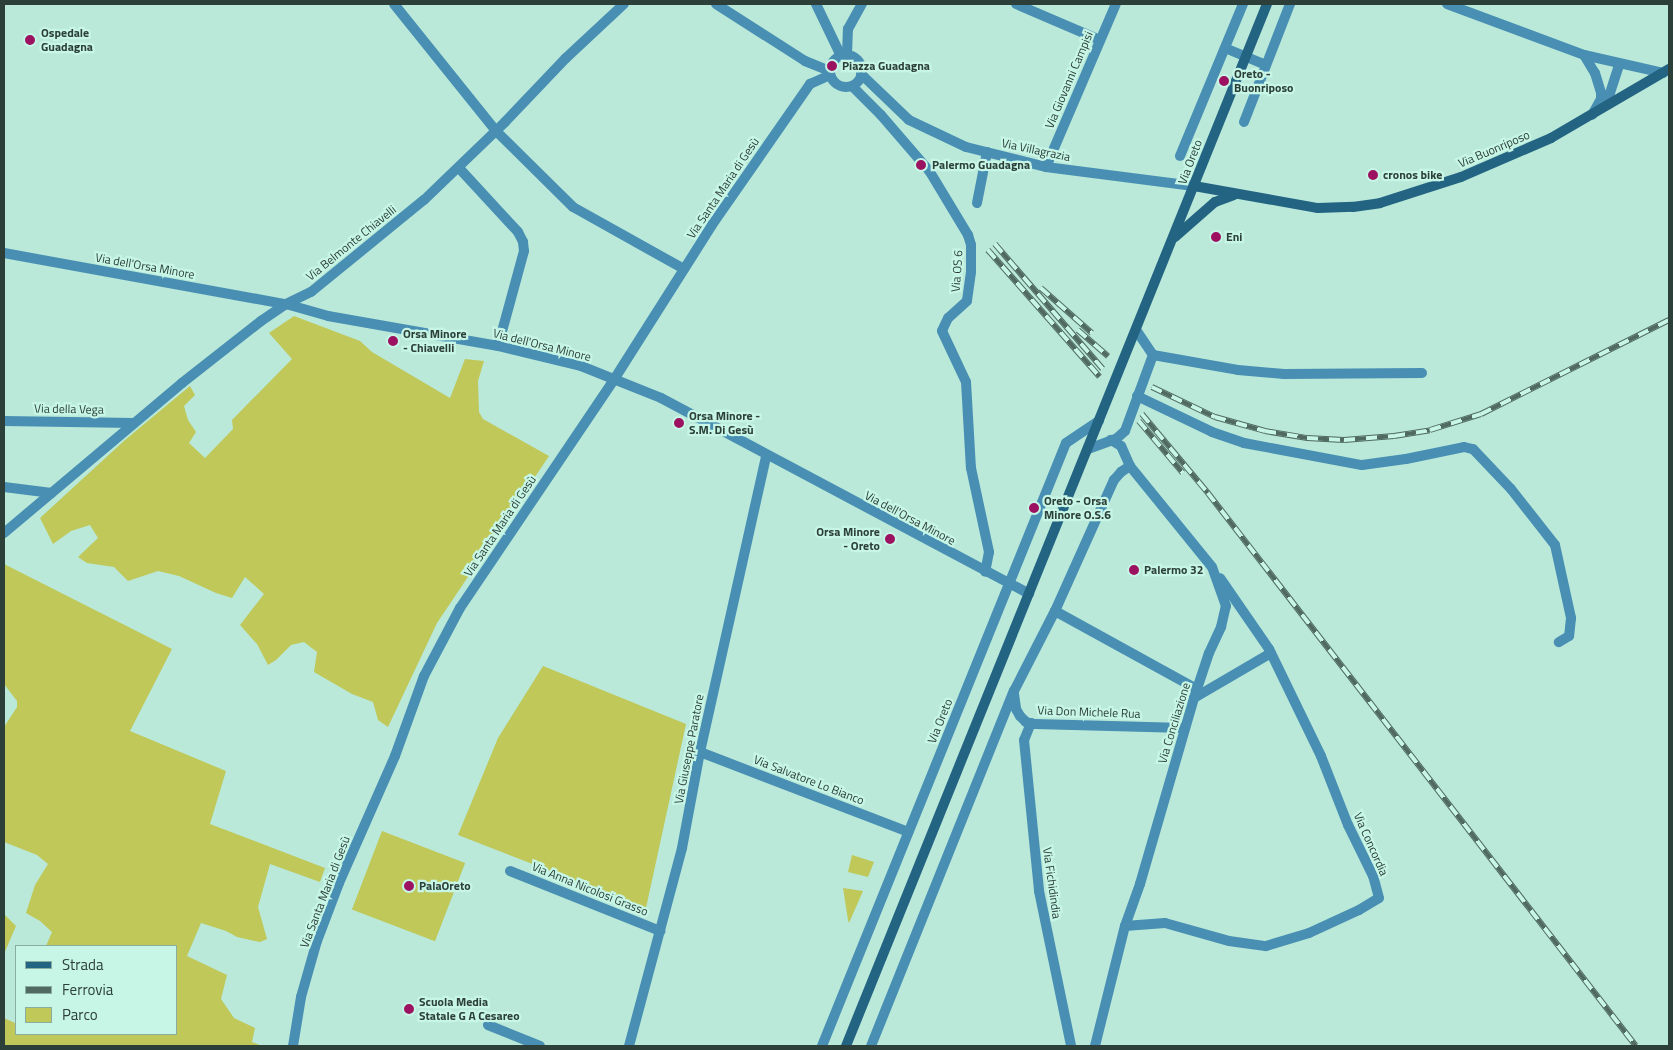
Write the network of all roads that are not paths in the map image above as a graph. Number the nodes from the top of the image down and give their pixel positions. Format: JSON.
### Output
{"nodes":[{"id":1,"x":394,"y":4,"type":"edge"},
{"id":2,"x":624,"y":4,"type":"edge"},
{"id":3,"x":716,"y":4,"type":"edge"},
{"id":4,"x":816,"y":4,"type":"edge"},
{"id":5,"x":862,"y":4,"type":"edge"},
{"id":6,"x":1016,"y":4,"type":"edge"},
{"id":7,"x":1116,"y":4,"type":"edge"},
{"id":8,"x":1243,"y":4,"type":"edge"},
{"id":9,"x":1267,"y":4,"type":"edge"},
{"id":10,"x":1290,"y":4,"type":"edge"},
{"id":11,"x":1447,"y":4,"type":"edge"},
{"id":12,"x":1100,"y":40,"type":"junction"},
{"id":13,"x":1225,"y":48,"type":"junction"},
{"id":14,"x":1584,"y":55,"type":"junction"},
{"id":15,"x":844,"y":56,"type":"junction"},
{"id":16,"x":1244,"y":57,"type":"junction"},
{"id":17,"x":1266,"y":65,"type":"junction"},
{"id":18,"x":1619,"y":65,"type":"junction"},
{"id":19,"x":1666,"y":71,"type":"edge"},
{"id":20,"x":830,"y":73,"type":"junction"},
{"id":21,"x":861,"y":74,"type":"junction"},
{"id":22,"x":852,"y":86,"type":"junction"},
{"id":23,"x":1592,"y":114,"type":"junction"},
{"id":24,"x":1244,"y":122,"type":"dead end"},
{"id":25,"x":496,"y":131,"type":"junction"},
{"id":26,"x":987,"y":152,"type":"junction"},
{"id":27,"x":1180,"y":156,"type":"dead end"},
{"id":28,"x":1046,"y":167,"type":"junction"},
{"id":29,"x":459,"y":168,"type":"junction"},
{"id":30,"x":1194,"y":186,"type":"junction"},
{"id":31,"x":1235,"y":195,"type":"junction"},
{"id":32,"x":977,"y":203,"type":"dead end"},
{"id":33,"x":1174,"y":238,"type":"junction"},
{"id":34,"x":4,"y":253,"type":"edge"},
{"id":35,"x":684,"y":269,"type":"junction"},
{"id":36,"x":286,"y":304,"type":"junction"},
{"id":37,"x":1136,"y":330,"type":"junction"},
{"id":38,"x":498,"y":346,"type":"junction"},
{"id":39,"x":1153,"y":355,"type":"junction"},
{"id":40,"x":1422,"y":373,"type":"dead end"},
{"id":41,"x":615,"y":378,"type":"junction"},
{"id":42,"x":1137,"y":396,"type":"junction"},
{"id":43,"x":4,"y":420,"type":"edge"},
{"id":44,"x":1099,"y":421,"type":"junction"},
{"id":45,"x":134,"y":423,"type":"junction"},
{"id":46,"x":1111,"y":440,"type":"junction"},
{"id":47,"x":1088,"y":449,"type":"junction"},
{"id":48,"x":766,"y":456,"type":"junction"},
{"id":49,"x":1130,"y":466,"type":"junction"},
{"id":50,"x":4,"y":487,"type":"edge"},
{"id":51,"x":52,"y":493,"type":"junction"},
{"id":52,"x":4,"y":533,"type":"edge"},
{"id":53,"x":1212,"y":566,"type":"junction"},
{"id":54,"x":985,"y":572,"type":"junction"},
{"id":55,"x":1009,"y":584,"type":"junction"},
{"id":56,"x":1029,"y":594,"type":"junction"},
{"id":57,"x":1055,"y":612,"type":"junction"},
{"id":58,"x":1559,"y":642,"type":"dead end"},
{"id":59,"x":1271,"y":653,"type":"junction"},
{"id":60,"x":1014,"y":691,"type":"junction"},
{"id":61,"x":1196,"y":694,"type":"junction"},
{"id":62,"x":1031,"y":723,"type":"junction"},
{"id":63,"x":1185,"y":728,"type":"junction"},
{"id":64,"x":700,"y":752,"type":"junction"},
{"id":65,"x":908,"y":832,"type":"junction"},
{"id":66,"x":510,"y":871,"type":"dead end"},
{"id":67,"x":1125,"y":926,"type":"junction"},
{"id":68,"x":660,"y":931,"type":"junction"},
{"id":69,"x":488,"y":1025,"type":"dead end"},
{"id":70,"x":293,"y":1046,"type":"edge"},
{"id":71,"x":540,"y":1046,"type":"edge"},
{"id":72,"x":629,"y":1046,"type":"edge"},
{"id":73,"x":822,"y":1046,"type":"edge"},
{"id":74,"x":846,"y":1046,"type":"edge"},
{"id":75,"x":871,"y":1046,"type":"edge"},
{"id":76,"x":1071,"y":1046,"type":"edge"},
{"id":77,"x":1095,"y":1046,"type":"edge"}],
"edges":[{"from":1,"to":25,"type":"street"},
{"from":2,"to":25,"type":"street","name":"Via Belmonte Chiavelli"},
{"from":3,"to":20,"type":"street"},
{"from":4,"to":15,"type":"street"},
{"from":5,"to":15,"type":"street"},
{"from":6,"to":12,"type":"street"},
{"from":7,"to":12,"type":"street","name":"Via Giovanni Campisi"},
{"from":8,"to":13,"type":"street","name":"Via Oreto"},
{"from":9,"to":16,"type":"street","name":"Via Oreto"},
{"from":10,"to":17,"type":"street"},
{"from":11,"to":14,"type":"street"},
{"from":12,"to":28,"type":"street","name":"Via Giovanni Campisi"},
{"from":13,"to":16,"type":"street"},
{"from":13,"to":27,"type":"street","name":"Via Oreto"},
{"from":14,"to":18,"type":"street"},
{"from":14,"to":23,"type":"street"},
{"from":15,"to":20,"type":"street"},
{"from":15,"to":21,"type":"street"},
{"from":16,"to":17,"type":"street"},
{"from":16,"to":30,"type":"street","name":"Via Oreto"},
{"from":17,"to":24,"type":"street"},
{"from":18,"to":19,"type":"street"},
{"from":18,"to":23,"type":"street"},
{"from":19,"to":23,"type":"street","name":"Via Buonriposo"},
{"from":20,"to":22,"type":"street"},
{"from":20,"to":35,"type":"street","name":"Via Santa Maria di Gesù"},
{"from":21,"to":22,"type":"street"},
{"from":21,"to":26,"type":"street","name":"Via Villagrazia"},
{"from":22,"to":54,"type":"street","name":"Via OS 6"},
{"from":23,"to":31,"type":"street","name":"Via Buonriposo"},
{"from":25,"to":29,"type":"street","name":"Via Belmonte Chiavelli"},
{"from":25,"to":35,"type":"street"},
{"from":26,"to":28,"type":"street","name":"Via Villagrazia"},
{"from":26,"to":32,"type":"street"},
{"from":28,"to":30,"type":"street","name":"Via Villagrazia"},
{"from":29,"to":36,"type":"street","name":"Via Belmonte Chiavelli"},
{"from":29,"to":38,"type":"street"},
{"from":30,"to":31,"type":"street","name":"Via Buonriposo"},
{"from":30,"to":33,"type":"street","name":"Via Oreto"},
{"from":31,"to":33,"type":"street"},
{"from":33,"to":37,"type":"street","name":"Via Oreto"},
{"from":34,"to":36,"type":"street","name":"Via dell'Orsa Minore"},
{"from":35,"to":41,"type":"street","name":"Via Santa Maria di Gesù"},
{"from":36,"to":38,"type":"street","name":"Via dell'Orsa Minore"},
{"from":36,"to":45,"type":"street","name":"Via Belmonte Chiavelli"},
{"from":37,"to":39,"type":"street"},
{"from":37,"to":44,"type":"street","name":"Via Oreto"},
{"from":38,"to":41,"type":"street","name":"Via dell'Orsa Minore"},
{"from":39,"to":40,"type":"street"},
{"from":39,"to":42,"type":"street"},
{"from":41,"to":48,"type":"street","name":"Via dell'Orsa Minore"},
{"from":41,"to":70,"type":"street","name":"Via Santa Maria di Gesù"},
{"from":42,"to":46,"type":"street"},
{"from":42,"to":58,"type":"street"},
{"from":43,"to":45,"type":"street","name":"Via della Vega"},
{"from":44,"to":47,"type":"street","name":"Via Oreto"},
{"from":44,"to":55,"type":"street","name":"Via Oreto"},
{"from":45,"to":51,"type":"street","name":"Via Belmonte Chiavelli"},
{"from":46,"to":47,"type":"street"},
{"from":46,"to":49,"type":"street","name":"Via Conciliazione"},
{"from":47,"to":56,"type":"street","name":"Via Oreto"},
{"from":48,"to":54,"type":"street","name":"Via dell'Orsa Minore"},
{"from":48,"to":64,"type":"street","name":"Via Giuseppe Paratore"},
{"from":49,"to":53,"type":"street","name":"Via Conciliazione"},
{"from":49,"to":57,"type":"street"},
{"from":50,"to":51,"type":"street"},
{"from":51,"to":52,"type":"street","name":"Via Belmonte Chiavelli"},
{"from":53,"to":59,"type":"street","name":"Via Concordia"},
{"from":53,"to":61,"type":"street","name":"Via Conciliazione"},
{"from":54,"to":55,"type":"street","name":"Via dell'Orsa Minore"},
{"from":55,"to":56,"type":"street","name":"Via dell'Orsa Minore"},
{"from":55,"to":65,"type":"street","name":"Via Oreto"},
{"from":56,"to":74,"type":"street","name":"Via Oreto"},
{"from":57,"to":60,"type":"street"},
{"from":57,"to":61,"type":"street"},
{"from":59,"to":61,"type":"street"},
{"from":59,"to":67,"type":"street","name":"Via Concordia"},
{"from":60,"to":62,"type":"street","name":"Via Don Michele Rua"},
{"from":60,"to":75,"type":"street"},
{"from":61,"to":63,"type":"street","name":"Via Conciliazione"},
{"from":62,"to":63,"type":"street","name":"Via Don Michele Rua"},
{"from":62,"to":76,"type":"street","name":"Via Fichidindia"},
{"from":63,"to":67,"type":"street","name":"Via Conciliazione"},
{"from":64,"to":65,"type":"street","name":"Via Salvatore Lo Bianco"},
{"from":64,"to":68,"type":"street","name":"Via Giuseppe Paratore"},
{"from":65,"to":73,"type":"street","name":"Via Oreto"},
{"from":66,"to":68,"type":"street","name":"Via Anna Nicolosi Grasso"},
{"from":67,"to":77,"type":"street","name":"Via Conciliazione"},
{"from":68,"to":72,"type":"street","name":"Via Giuseppe Paratore"},
{"from":69,"to":71,"type":"street"}]}
